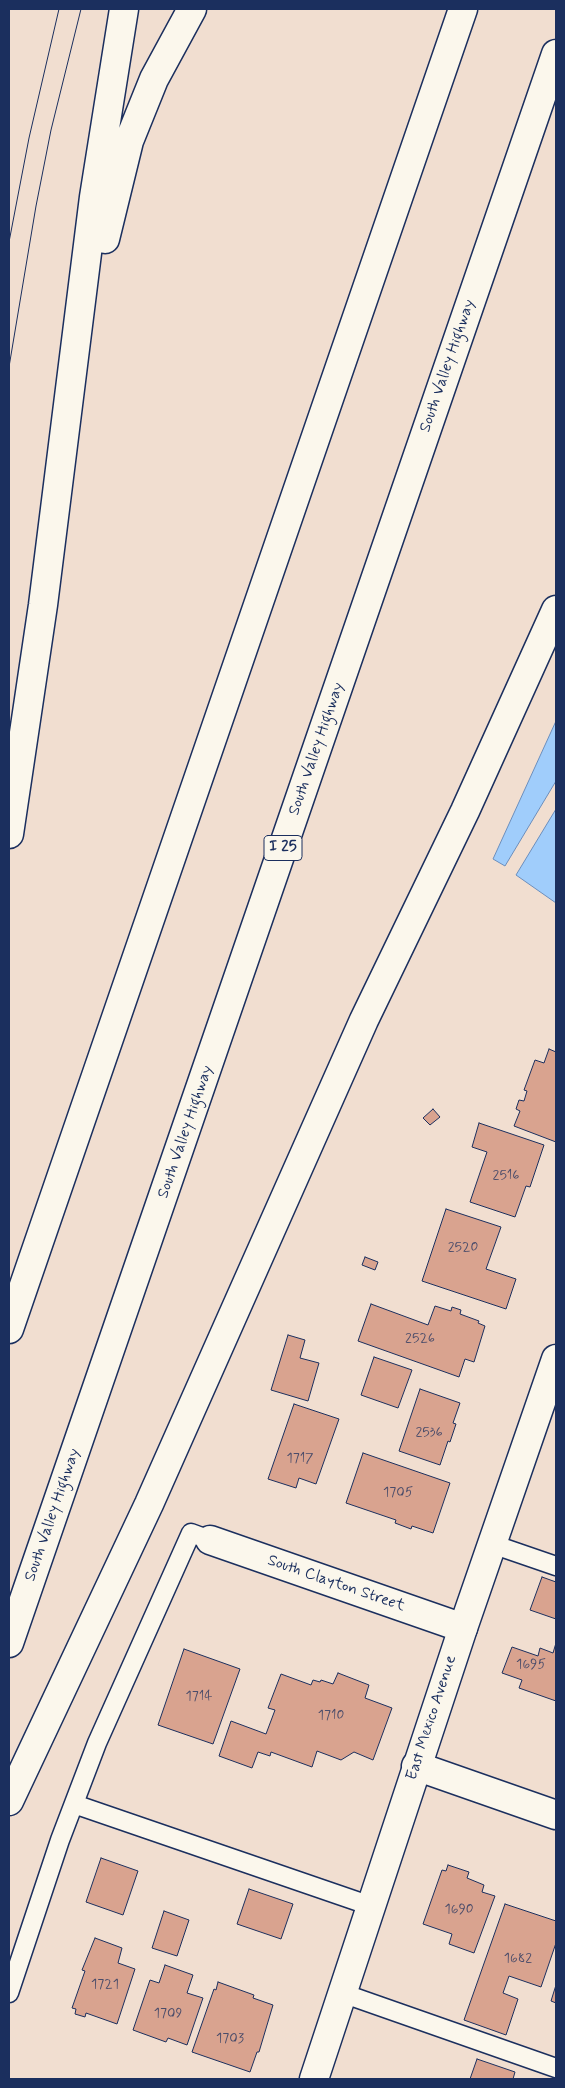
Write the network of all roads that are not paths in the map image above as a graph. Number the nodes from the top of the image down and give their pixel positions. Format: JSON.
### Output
{"nodes":[{"id":1,"x":124,"y":9,"type":"edge"},
{"id":2,"x":192,"y":9,"type":"edge"},
{"id":3,"x":463,"y":9,"type":"edge"},
{"id":4,"x":556,"y":54,"type":"edge"},
{"id":5,"x":43,"y":606,"type":"junction"},
{"id":6,"x":556,"y":610,"type":"edge"},
{"id":7,"x":9,"y":834,"type":"edge"},
{"id":8,"x":9,"y":1329,"type":"edge"},
{"id":9,"x":556,"y":1359,"type":"edge"},
{"id":10,"x":210,"y":1540,"type":"joint"},
{"id":11,"x":492,"y":1544,"type":"junction"},
{"id":12,"x":556,"y":1566,"type":"edge"},
{"id":13,"x":462,"y":1628,"type":"junction"},
{"id":14,"x":9,"y":1643,"type":"edge"},
{"id":15,"x":416,"y":1766,"type":"junction"},
{"id":16,"x":9,"y":1801,"type":"edge"},
{"id":17,"x":74,"y":1804,"type":"junction"},
{"id":18,"x":556,"y":1815,"type":"edge"},
{"id":19,"x":371,"y":1906,"type":"junction"},
{"id":20,"x":9,"y":1993,"type":"edge"},
{"id":21,"x":342,"y":1993,"type":"junction"},
{"id":22,"x":556,"y":2068,"type":"edge"},
{"id":23,"x":314,"y":2079,"type":"edge"}],
"edges":[{"from":1,"to":5,"type":"main road"},
{"from":2,"to":5,"type":"main road"},
{"from":3,"to":8,"type":"main road"},
{"from":4,"to":14,"type":"main road","name":"South Valley Highway","number":"I 25"},
{"from":5,"to":7,"type":"main road"},
{"from":6,"to":16,"type":"main road"},
{"from":9,"to":11,"type":"main road","name":"East Mexico Avenue"},
{"from":10,"to":13,"type":"main road","name":"South Clayton Street"},
{"from":10,"to":17,"type":"lane"},
{"from":11,"to":12,"type":"lane"},
{"from":11,"to":13,"type":"main road","name":"East Mexico Avenue"},
{"from":13,"to":15,"type":"main road","name":"East Mexico Avenue"},
{"from":15,"to":18,"type":"main road"},
{"from":15,"to":19,"type":"main road","name":"East Mexico Avenue"},
{"from":17,"to":19,"type":"lane"},
{"from":17,"to":20,"type":"lane"},
{"from":19,"to":21,"type":"main road","name":"East Mexico Avenue"},
{"from":21,"to":22,"type":"lane"},
{"from":21,"to":23,"type":"main road","name":"East Mexico Avenue"}]}
